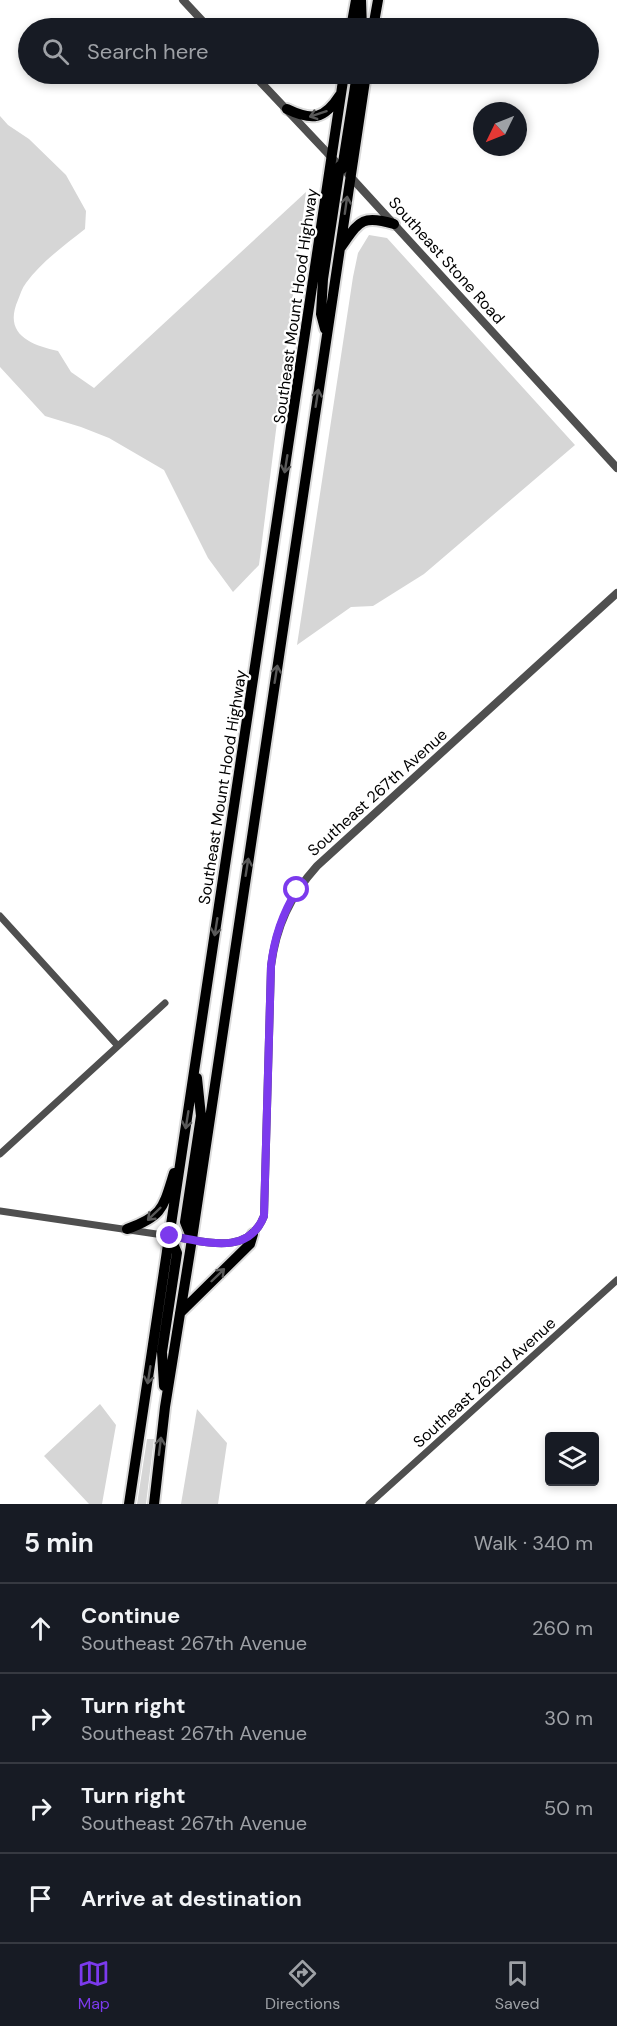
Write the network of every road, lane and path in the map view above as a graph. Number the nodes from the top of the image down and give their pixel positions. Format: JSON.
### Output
{"nodes":[{"id":1,"x":183,"y":0,"type":"edge"},
{"id":2,"x":356,"y":0,"type":"edge"},
{"id":3,"x":362,"y":0,"type":"edge"},
{"id":4,"x":378,"y":0,"type":"edge"},
{"id":5,"x":200,"y":18,"type":"edge"},
{"id":6,"x":353,"y":18,"type":"edge"},
{"id":7,"x":362,"y":18,"type":"edge"},
{"id":8,"x":375,"y":18,"type":"edge"},
{"id":9,"x":262,"y":84,"type":"edge"},
{"id":10,"x":342,"y":84,"type":"edge"},
{"id":11,"x":356,"y":84,"type":"edge"},
{"id":12,"x":364,"y":84,"type":"edge"},
{"id":13,"x":341,"y":93,"type":"junction"},
{"id":14,"x":286,"y":109,"type":"junction"},
{"id":15,"x":332,"y":157,"type":"junction"},
{"id":16,"x":344,"y":170,"type":"junction"},
{"id":17,"x":394,"y":224,"type":"junction"},
{"id":18,"x":339,"y":250,"type":"junction"},
{"id":19,"x":326,"y":335,"type":"junction"},
{"id":20,"x":617,"y":468,"type":"edge"},
{"id":21,"x":617,"y":593,"type":"edge"},
{"id":22,"x":0,"y":916,"type":"edge"},
{"id":23,"x":165,"y":1004,"type":"dead end"},
{"id":24,"x":118,"y":1046,"type":"junction"},
{"id":25,"x":195,"y":1063,"type":"junction"},
{"id":26,"x":183,"y":1147,"type":"junction"},
{"id":27,"x":0,"y":1154,"type":"edge"},
{"id":28,"x":0,"y":1212,"type":"edge"},
{"id":29,"x":127,"y":1229,"type":"junction"},
{"id":30,"x":253,"y":1234,"type":"junction"},
{"id":31,"x":170,"y":1236,"type":"junction"},
{"id":32,"x":192,"y":1239,"type":"junction"},
{"id":33,"x":617,"y":1280,"type":"edge"},
{"id":34,"x":180,"y":1314,"type":"junction"},
{"id":35,"x":165,"y":1407,"type":"junction"},
{"id":36,"x":129,"y":1504,"type":"edge"},
{"id":37,"x":154,"y":1504,"type":"edge"},
{"id":38,"x":369,"y":1504,"type":"edge"}],
"edges":[{"from":1,"to":5,"type":"street"},
{"from":2,"to":6,"type":"highway"},
{"from":3,"to":7,"type":"highway"},
{"from":4,"to":8,"type":"highway"},
{"from":9,"to":14,"type":"street","name":"Southeast Stone Road"},
{"from":10,"to":13,"type":"highway","name":"Southeast Mount Hood Highway"},
{"from":11,"to":16,"type":"highway"},
{"from":12,"to":16,"type":"highway","name":"Southeast Mount Hood Highway"},
{"from":13,"to":14,"type":"highway","one_way":true},
{"from":13,"to":15,"type":"highway","name":"Southeast Mount Hood Highway"},
{"from":14,"to":15,"type":"street","name":"Southeast Stone Road"},
{"from":15,"to":16,"type":"street","name":"Southeast Stone Road"},
{"from":15,"to":25,"type":"highway","name":"Southeast Mount Hood Highway","one_way":true},
{"from":16,"to":17,"type":"street","name":"Southeast Stone Road"},
{"from":18,"to":16,"type":"highway","name":"Southeast Mount Hood Highway","one_way":true},
{"from":16,"to":19,"type":"highway"},
{"from":17,"to":18,"type":"highway"},
{"from":17,"to":20,"type":"street","name":"Southeast Stone Road"},
{"from":18,"to":19,"type":"highway","name":"Southeast Mount Hood Highway"},
{"from":32,"to":19,"type":"highway","name":"Southeast Mount Hood Highway","one_way":true},
{"from":21,"to":30,"type":"street","name":"Southeast 267th Avenue"},
{"from":22,"to":24,"type":"street"},
{"from":23,"to":24,"type":"street"},
{"from":24,"to":27,"type":"street"},
{"from":25,"to":26,"type":"highway","name":"Southeast Mount Hood Highway","one_way":true},
{"from":25,"to":32,"type":"highway"},
{"from":26,"to":29,"type":"highway","one_way":true},
{"from":26,"to":31,"type":"highway","name":"Southeast Mount Hood Highway"},
{"from":28,"to":29,"type":"street"},
{"from":29,"to":31,"type":"street"},
{"from":30,"to":32,"type":"street"},
{"from":34,"to":30,"type":"highway","one_way":true},
{"from":31,"to":32,"type":"street"},
{"from":31,"to":35,"type":"highway"},
{"from":31,"to":36,"type":"highway","name":"Southeast Mount Hood Highway","one_way":true},
{"from":32,"to":34,"type":"highway","name":"Southeast Mount Hood Highway"},
{"from":33,"to":38,"type":"street","name":"Southeast 262nd Avenue"},
{"from":34,"to":35,"type":"highway","name":"Southeast Mount Hood Highway"},
{"from":37,"to":35,"type":"highway","name":"Southeast Mount Hood Highway","one_way":true}]}
